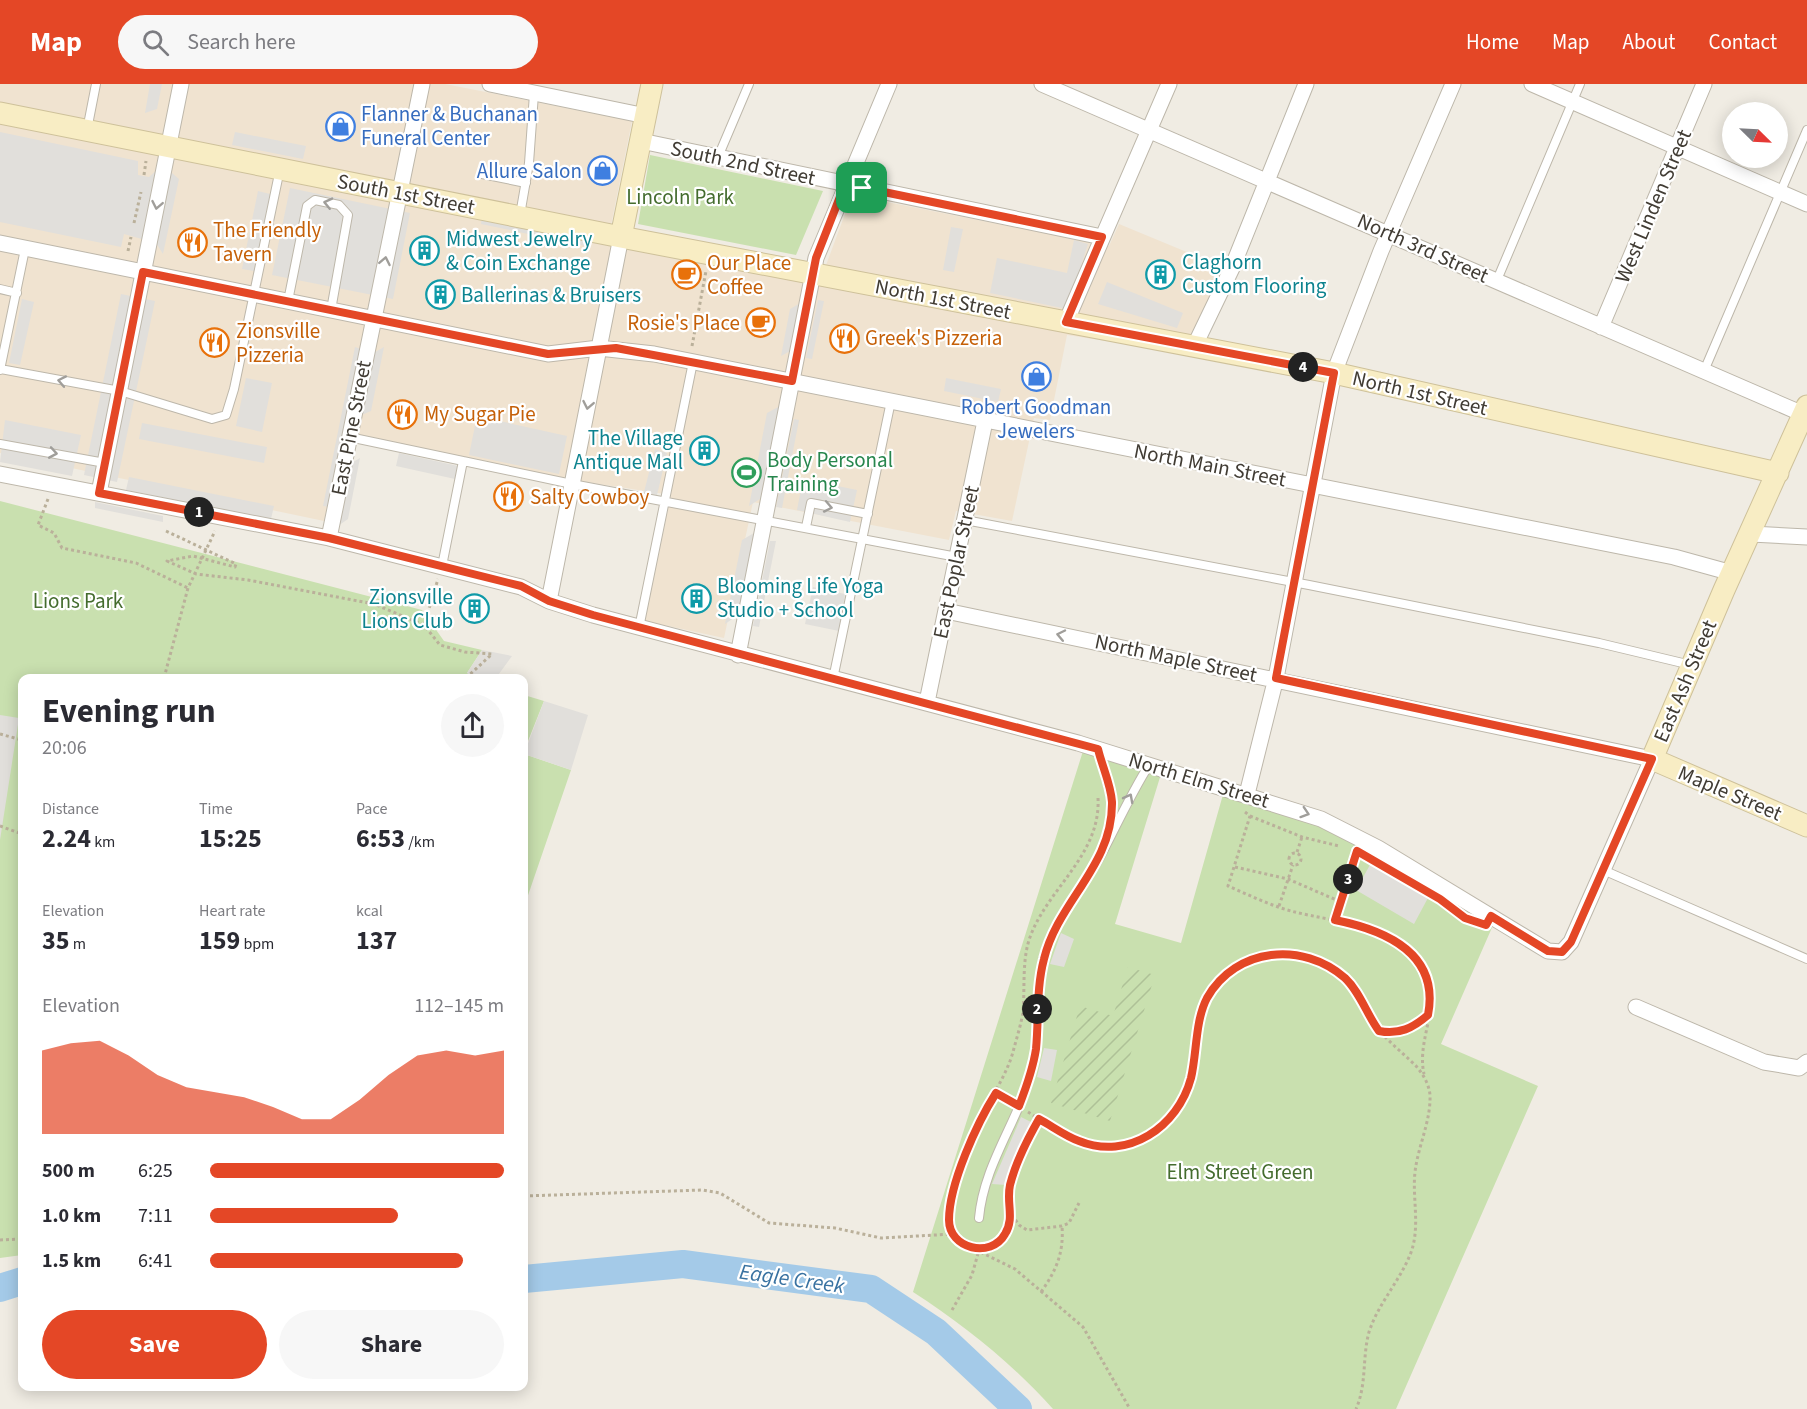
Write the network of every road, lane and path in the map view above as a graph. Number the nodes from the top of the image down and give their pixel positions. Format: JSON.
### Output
{"nodes":[{"id":1,"x":96,"y":84,"type":"edge"},
{"id":2,"x":181,"y":84,"type":"edge"},
{"id":3,"x":422,"y":84,"type":"edge"},
{"id":4,"x":490,"y":84,"type":"edge"},
{"id":5,"x":652,"y":84,"type":"edge"},
{"id":6,"x":749,"y":84,"type":"edge"},
{"id":7,"x":889,"y":84,"type":"edge"},
{"id":8,"x":1042,"y":84,"type":"edge"},
{"id":9,"x":1169,"y":84,"type":"edge"},
{"id":10,"x":1306,"y":84,"type":"edge"},
{"id":11,"x":1453,"y":84,"type":"edge"},
{"id":12,"x":1532,"y":84,"type":"edge"},
{"id":13,"x":1580,"y":84,"type":"edge"},
{"id":14,"x":1704,"y":84,"type":"edge"},
{"id":15,"x":534,"y":94,"type":"junction"},
{"id":16,"x":1573,"y":101,"type":"junction"},
{"id":17,"x":0,"y":113,"type":"edge"},
{"id":18,"x":645,"y":116,"type":"junction"},
{"id":19,"x":87,"y":130,"type":"junction"},
{"id":20,"x":1807,"y":130,"type":"edge"},
{"id":21,"x":1150,"y":131,"type":"junction"},
{"id":22,"x":640,"y":141,"type":"junction"},
{"id":23,"x":168,"y":147,"type":"junction"},
{"id":24,"x":1677,"y":148,"type":"junction"},
{"id":25,"x":147,"y":157,"type":"dead end"},
{"id":26,"x":718,"y":158,"type":"junction"},
{"id":27,"x":280,"y":169,"type":"junction"},
{"id":28,"x":482,"y":174,"type":"dead end"},
{"id":29,"x":144,"y":175,"type":"dead end"},
{"id":30,"x":1265,"y":180,"type":"junction"},
{"id":31,"x":526,"y":183,"type":"junction"},
{"id":32,"x":845,"y":184,"type":"junction"},
{"id":33,"x":141,"y":192,"type":"dead end"},
{"id":34,"x":398,"y":193,"type":"junction"},
{"id":35,"x":1780,"y":193,"type":"junction"},
{"id":36,"x":1807,"y":204,"type":"edge"},
{"id":37,"x":520,"y":217,"type":"junction"},
{"id":38,"x":134,"y":223,"type":"dead end"},
{"id":39,"x":1389,"y":232,"type":"junction"},
{"id":40,"x":131,"y":237,"type":"dead end"},
{"id":41,"x":621,"y":237,"type":"junction"},
{"id":42,"x":1102,"y":237,"type":"junction"},
{"id":43,"x":0,"y":243,"type":"edge"},
{"id":44,"x":25,"y":249,"type":"junction"},
{"id":45,"x":128,"y":251,"type":"dead end"},
{"id":46,"x":706,"y":270,"type":"dead end"},
{"id":47,"x":143,"y":272,"type":"junction"},
{"id":48,"x":812,"y":274,"type":"junction"},
{"id":49,"x":1497,"y":280,"type":"junction"},
{"id":50,"x":0,"y":290,"type":"edge"},
{"id":51,"x":17,"y":293,"type":"junction"},
{"id":52,"x":253,"y":295,"type":"junction"},
{"id":53,"x":288,"y":301,"type":"junction"},
{"id":54,"x":331,"y":310,"type":"junction"},
{"id":55,"x":374,"y":318,"type":"junction"},
{"id":56,"x":1066,"y":322,"type":"junction"},
{"id":57,"x":1601,"y":327,"type":"junction"},
{"id":58,"x":692,"y":346,"type":"dead end"},
{"id":59,"x":1194,"y":347,"type":"junction"},
{"id":60,"x":599,"y":348,"type":"junction"},
{"id":61,"x":693,"y":362,"type":"junction"},
{"id":62,"x":0,"y":370,"type":"edge"},
{"id":63,"x":1704,"y":371,"type":"junction"},
{"id":64,"x":1334,"y":373,"type":"junction"},
{"id":65,"x":792,"y":381,"type":"junction"},
{"id":66,"x":120,"y":391,"type":"junction"},
{"id":67,"x":891,"y":401,"type":"junction"},
{"id":68,"x":1805,"y":410,"type":"edge"},
{"id":69,"x":985,"y":421,"type":"junction"},
{"id":70,"x":349,"y":437,"type":"junction"},
{"id":71,"x":0,"y":444,"type":"edge"},
{"id":72,"x":463,"y":461,"type":"junction"},
{"id":73,"x":105,"y":463,"type":"junction"},
{"id":74,"x":1778,"y":473,"type":"junction"},
{"id":75,"x":0,"y":474,"type":"edge"},
{"id":76,"x":572,"y":484,"type":"junction"},
{"id":77,"x":1314,"y":485,"type":"junction"},
{"id":78,"x":99,"y":493,"type":"junction"},
{"id":79,"x":49,"y":496,"type":"dead end"},
{"id":80,"x":665,"y":500,"type":"junction"},
{"id":81,"x":868,"y":514,"type":"junction"},
{"id":82,"x":765,"y":519,"type":"junction"},
{"id":83,"x":965,"y":520,"type":"junction"},
{"id":84,"x":806,"y":527,"type":"junction"},
{"id":85,"x":166,"y":531,"type":"dead end"},
{"id":86,"x":215,"y":531,"type":"dead end"},
{"id":87,"x":1751,"y":534,"type":"junction"},
{"id":88,"x":1807,"y":537,"type":"edge"},
{"id":89,"x":329,"y":538,"type":"junction"},
{"id":90,"x":862,"y":540,"type":"junction"},
{"id":91,"x":207,"y":549,"type":"junction"},
{"id":92,"x":957,"y":557,"type":"junction"},
{"id":93,"x":202,"y":560,"type":"junction"},
{"id":94,"x":440,"y":571,"type":"junction"},
{"id":95,"x":1732,"y":573,"type":"junction"},
{"id":96,"x":196,"y":574,"type":"junction"},
{"id":97,"x":1295,"y":582,"type":"junction"},
{"id":98,"x":188,"y":588,"type":"junction"},
{"id":99,"x":549,"y":601,"type":"junction"},
{"id":100,"x":946,"y":611,"type":"junction"},
{"id":101,"x":424,"y":625,"type":"junction"},
{"id":102,"x":639,"y":628,"type":"junction"},
{"id":103,"x":738,"y":655,"type":"junction"},
{"id":104,"x":1692,"y":666,"type":"junction"},
{"id":105,"x":165,"y":674,"type":"edge"},
{"id":106,"x":470,"y":674,"type":"edge"},
{"id":107,"x":1276,"y":678,"type":"junction"},
{"id":108,"x":833,"y":679,"type":"junction"},
{"id":109,"x":927,"y":702,"type":"junction"},
{"id":110,"x":0,"y":734,"type":"edge"},
{"id":111,"x":18,"y":739,"type":"edge"},
{"id":112,"x":1098,"y":749,"type":"junction"},
{"id":113,"x":1652,"y":759,"type":"junction"},
{"id":114,"x":1149,"y":765,"type":"junction"},
{"id":115,"x":1240,"y":792,"type":"junction"},
{"id":116,"x":1250,"y":816,"type":"junction"},
{"id":117,"x":0,"y":826,"type":"edge"},
{"id":118,"x":1807,"y":826,"type":"edge"},
{"id":119,"x":1111,"y":832,"type":"junction"},
{"id":120,"x":18,"y":833,"type":"edge"},
{"id":121,"x":1302,"y":837,"type":"junction"},
{"id":122,"x":1340,"y":846,"type":"dead end"},
{"id":123,"x":1351,"y":848,"type":"dead end"},
{"id":124,"x":1357,"y":851,"type":"junction"},
{"id":125,"x":1297,"y":853,"type":"junction"},
{"id":126,"x":1368,"y":857,"type":"dead end"},
{"id":127,"x":1293,"y":865,"type":"junction"},
{"id":128,"x":1234,"y":867,"type":"junction"},
{"id":129,"x":1601,"y":869,"type":"junction"},
{"id":130,"x":1288,"y":879,"type":"junction"},
{"id":131,"x":1341,"y":902,"type":"junction"},
{"id":132,"x":1279,"y":907,"type":"junction"},
{"id":133,"x":1335,"y":920,"type":"junction"},
{"id":134,"x":1562,"y":952,"type":"joint"},
{"id":135,"x":1807,"y":959,"type":"edge"},
{"id":136,"x":1636,"y":1007,"type":"dead end"},
{"id":137,"x":1428,"y":1015,"type":"junction"},
{"id":138,"x":1379,"y":1031,"type":"junction"},
{"id":139,"x":1807,"y":1062,"type":"edge"},
{"id":140,"x":1424,"y":1075,"type":"junction"},
{"id":141,"x":1019,"y":1106,"type":"junction"},
{"id":142,"x":1039,"y":1119,"type":"junction"},
{"id":143,"x":528,"y":1196,"type":"edge"},
{"id":144,"x":1079,"y":1203,"type":"dead end"},
{"id":145,"x":1011,"y":1214,"type":"junction"},
{"id":146,"x":979,"y":1218,"type":"dead end"},
{"id":147,"x":1062,"y":1226,"type":"junction"},
{"id":148,"x":953,"y":1234,"type":"junction"},
{"id":149,"x":18,"y":1239,"type":"edge"},
{"id":150,"x":0,"y":1240,"type":"edge"},
{"id":151,"x":979,"y":1250,"type":"junction"},
{"id":152,"x":1041,"y":1292,"type":"junction"},
{"id":153,"x":952,"y":1310,"type":"dead end"},
{"id":154,"x":1130,"y":1409,"type":"edge"},
{"id":155,"x":1356,"y":1409,"type":"edge"}],
"edges":[{"from":1,"to":19,"type":"lane"},
{"from":2,"to":23,"type":"street"},
{"from":3,"to":34,"type":"street","name":"East Pine Street"},
{"from":4,"to":15,"type":"street"},
{"from":5,"to":18,"type":"street"},
{"from":6,"to":26,"type":"lane"},
{"from":7,"to":32,"type":"street"},
{"from":8,"to":21,"type":"street","name":"North 3rd Street"},
{"from":9,"to":21,"type":"street"},
{"from":10,"to":30,"type":"street"},
{"from":11,"to":39,"type":"street"},
{"from":12,"to":16,"type":"street"},
{"from":13,"to":16,"type":"lane"},
{"from":14,"to":24,"type":"street","name":"West Linden Street"},
{"from":15,"to":18,"type":"street"},
{"from":15,"to":31,"type":"lane"},
{"from":16,"to":24,"type":"street"},
{"from":16,"to":49,"type":"lane"},
{"from":17,"to":19,"type":"street","name":"South 1st Street"},
{"from":18,"to":22,"type":"street"},
{"from":19,"to":23,"type":"street","name":"South 1st Street"},
{"from":20,"to":35,"type":"lane"},
{"from":21,"to":30,"type":"street","name":"North 3rd Street"},
{"from":21,"to":42,"type":"street"},
{"from":22,"to":26,"type":"street","name":"South 2nd Street"},
{"from":22,"to":41,"type":"street"},
{"from":23,"to":27,"type":"street","name":"South 1st Street"},
{"from":23,"to":47,"type":"street","one_way":true},
{"from":24,"to":35,"type":"street"},
{"from":24,"to":57,"type":"street","name":"West Linden Street"},
{"from":25,"to":29,"type":"path"},
{"from":26,"to":32,"type":"street","name":"South 2nd Street"},
{"from":27,"to":34,"type":"street","name":"South 1st Street"},
{"from":27,"to":52,"type":"lane"},
{"from":28,"to":31,"type":"lane"},
{"from":30,"to":39,"type":"street","name":"North 3rd Street"},
{"from":30,"to":59,"type":"street"},
{"from":31,"to":37,"type":"lane"},
{"from":32,"to":42,"type":"street","name":"South 2nd Street"},
{"from":32,"to":48,"type":"street"},
{"from":33,"to":38,"type":"path"},
{"from":34,"to":37,"type":"street","name":"South 1st Street"},
{"from":55,"to":34,"type":"street","name":"East Pine Street","one_way":true},
{"from":35,"to":36,"type":"street"},
{"from":35,"to":63,"type":"lane"},
{"from":37,"to":41,"type":"street","name":"South 1st Street"},
{"from":39,"to":49,"type":"street","name":"North 3rd Street"},
{"from":39,"to":64,"type":"street"},
{"from":40,"to":45,"type":"path"},
{"from":41,"to":48,"type":"street","name":"South 1st Street"},
{"from":41,"to":60,"type":"street"},
{"from":42,"to":56,"type":"street"},
{"from":43,"to":44,"type":"street","name":"North Main Street"},
{"from":44,"to":47,"type":"street","name":"North Main Street"},
{"from":44,"to":51,"type":"lane"},
{"from":46,"to":58,"type":"path"},
{"from":47,"to":52,"type":"street","name":"North Main Street"},
{"from":47,"to":66,"type":"street"},
{"from":48,"to":56,"type":"street","name":"North 1st Street"},
{"from":48,"to":65,"type":"street"},
{"from":49,"to":57,"type":"street","name":"North 3rd Street"},
{"from":50,"to":51,"type":"lane"},
{"from":51,"to":62,"type":"lane"},
{"from":52,"to":53,"type":"street","name":"North Main Street"},
{"from":52,"to":66,"type":"lane"},
{"from":53,"to":54,"type":"street","name":"North Main Street"},
{"from":54,"to":53,"type":"lane","one_way":true},
{"from":54,"to":55,"type":"street","name":"North Main Street"},
{"from":55,"to":60,"type":"street","name":"North Main Street"},
{"from":55,"to":70,"type":"street","name":"East Pine Street"},
{"from":56,"to":59,"type":"street","name":"North 1st Street"},
{"from":57,"to":63,"type":"street","name":"North 3rd Street"},
{"from":59,"to":64,"type":"street","name":"North 1st Street"},
{"from":60,"to":61,"type":"street","name":"North Main Street"},
{"from":60,"to":76,"type":"street","one_way":true},
{"from":61,"to":65,"type":"street","name":"North Main Street"},
{"from":61,"to":80,"type":"lane"},
{"from":66,"to":62,"type":"lane","one_way":true},
{"from":63,"to":68,"type":"street","name":"North 3rd Street"},
{"from":64,"to":74,"type":"street","name":"North 1st Street"},
{"from":64,"to":77,"type":"street"},
{"from":65,"to":67,"type":"street","name":"North Main Street"},
{"from":65,"to":82,"type":"street"},
{"from":66,"to":73,"type":"street"},
{"from":67,"to":69,"type":"street","name":"North Main Street"},
{"from":67,"to":81,"type":"lane"},
{"from":68,"to":74,"type":"street","name":"East Ash Street"},
{"from":69,"to":77,"type":"street","name":"North Main Street"},
{"from":69,"to":83,"type":"street","name":"East Poplar Street"},
{"from":70,"to":72,"type":"lane"},
{"from":70,"to":89,"type":"street","name":"East Pine Street"},
{"from":71,"to":73,"type":"lane","one_way":true},
{"from":72,"to":76,"type":"lane"},
{"from":72,"to":94,"type":"lane"},
{"from":73,"to":78,"type":"street"},
{"from":74,"to":87,"type":"street","name":"East Ash Street"},
{"from":75,"to":78,"type":"street","name":"North Elm Street"},
{"from":76,"to":80,"type":"lane"},
{"from":76,"to":99,"type":"street"},
{"from":77,"to":95,"type":"street","name":"North Main Street"},
{"from":77,"to":97,"type":"street"},
{"from":78,"to":89,"type":"street","name":"North Elm Street"},
{"from":79,"to":98,"type":"path"},
{"from":80,"to":82,"type":"lane"},
{"from":80,"to":102,"type":"lane"},
{"from":84,"to":81,"type":"lane","one_way":true},
{"from":81,"to":90,"type":"lane"},
{"from":82,"to":84,"type":"lane"},
{"from":82,"to":103,"type":"street"},
{"from":83,"to":92,"type":"street","name":"East Poplar Street"},
{"from":83,"to":97,"type":"lane"},
{"from":84,"to":90,"type":"lane"},
{"from":85,"to":91,"type":"path"},
{"from":86,"to":91,"type":"path"},
{"from":87,"to":88,"type":"street"},
{"from":87,"to":95,"type":"street","name":"East Ash Street"},
{"from":89,"to":94,"type":"street","name":"North Elm Street"},
{"from":90,"to":92,"type":"lane"},
{"from":90,"to":108,"type":"lane"},
{"from":91,"to":93,"type":"path"},
{"from":91,"to":93,"type":"path"},
{"from":92,"to":100,"type":"street","name":"East Poplar Street"},
{"from":93,"to":96,"type":"path"},
{"from":93,"to":96,"type":"path"},
{"from":94,"to":99,"type":"street","name":"North Elm Street"},
{"from":94,"to":101,"type":"path"},
{"from":95,"to":104,"type":"street","name":"East Ash Street"},
{"from":96,"to":98,"type":"path"},
{"from":96,"to":101,"type":"path"},
{"from":97,"to":104,"type":"lane"},
{"from":97,"to":107,"type":"street"},
{"from":98,"to":105,"type":"path"},
{"from":99,"to":102,"type":"street","name":"North Elm Street"},
{"from":107,"to":100,"type":"street","name":"North Maple Street","one_way":true},
{"from":100,"to":109,"type":"street","name":"East Poplar Street"},
{"from":101,"to":106,"type":"path"},
{"from":102,"to":103,"type":"street","name":"North Elm Street"},
{"from":103,"to":108,"type":"street","name":"North Elm Street"},
{"from":104,"to":113,"type":"street","name":"East Ash Street"},
{"from":107,"to":113,"type":"street","name":"North Maple Street"},
{"from":107,"to":115,"type":"street"},
{"from":108,"to":109,"type":"street","name":"North Elm Street"},
{"from":109,"to":112,"type":"street","name":"North Elm Street"},
{"from":110,"to":111,"type":"path"},
{"from":112,"to":114,"type":"street","name":"North Elm Street"},
{"from":112,"to":119,"type":"lane"},
{"from":113,"to":118,"type":"street","name":"Maple Street"},
{"from":113,"to":129,"type":"street","name":"East Ash Street"},
{"from":114,"to":115,"type":"street","name":"North Elm Street"},
{"from":119,"to":114,"type":"lane","one_way":true},
{"from":115,"to":116,"type":"path"},
{"from":115,"to":134,"type":"street","name":"North Elm Street","one_way":true},
{"from":116,"to":121,"type":"path"},
{"from":116,"to":128,"type":"path"},
{"from":117,"to":120,"type":"path"},
{"from":119,"to":141,"type":"lane"},
{"from":121,"to":122,"type":"path"},
{"from":121,"to":125,"type":"path"},
{"from":123,"to":124,"type":"path"},
{"from":124,"to":126,"type":"path"},
{"from":124,"to":131,"type":"path"},
{"from":125,"to":127,"type":"path"},
{"from":125,"to":127,"type":"path"},
{"from":127,"to":130,"type":"path"},
{"from":128,"to":130,"type":"path"},
{"from":128,"to":132,"type":"path"},
{"from":129,"to":134,"type":"street","name":"East Ash Street"},
{"from":129,"to":135,"type":"lane"},
{"from":130,"to":131,"type":"path"},
{"from":130,"to":132,"type":"path"},
{"from":131,"to":133,"type":"path"},
{"from":132,"to":133,"type":"path"},
{"from":133,"to":137,"type":"path"},
{"from":136,"to":139,"type":"street"},
{"from":137,"to":138,"type":"path"},
{"from":137,"to":140,"type":"path"},
{"from":138,"to":140,"type":"path"},
{"from":138,"to":142,"type":"path"},
{"from":140,"to":155,"type":"path"},
{"from":141,"to":142,"type":"path"},
{"from":141,"to":146,"type":"lane"},
{"from":141,"to":148,"type":"path"},
{"from":142,"to":145,"type":"path"},
{"from":143,"to":148,"type":"path"},
{"from":144,"to":147,"type":"path"},
{"from":145,"to":147,"type":"path"},
{"from":145,"to":151,"type":"path"},
{"from":147,"to":152,"type":"path"},
{"from":148,"to":151,"type":"path"},
{"from":149,"to":150,"type":"path"},
{"from":151,"to":152,"type":"path"},
{"from":151,"to":153,"type":"path"},
{"from":152,"to":154,"type":"path"}]}
